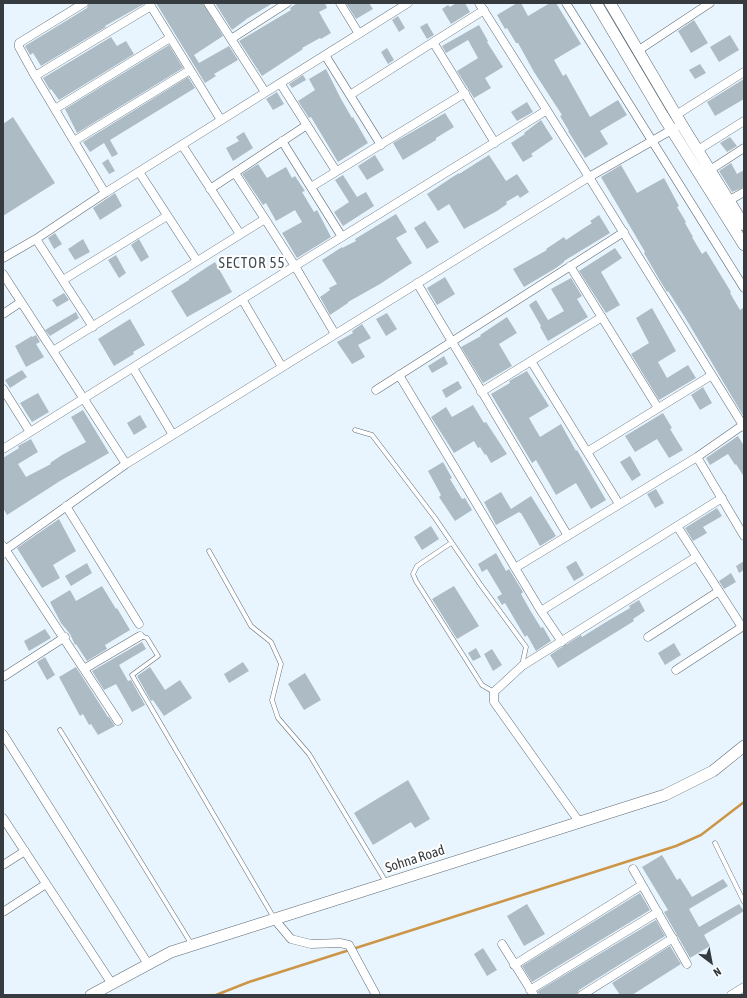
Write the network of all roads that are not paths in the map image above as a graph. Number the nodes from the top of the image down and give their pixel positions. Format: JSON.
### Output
{"nodes":[{"id":1,"x":84,"y":3,"type":"edge"},
{"id":2,"x":208,"y":3,"type":"edge"},
{"id":3,"x":340,"y":3,"type":"edge"},
{"id":4,"x":407,"y":3,"type":"edge"},
{"id":5,"x":566,"y":3,"type":"edge"},
{"id":6,"x":596,"y":3,"type":"edge"},
{"id":7,"x":610,"y":3,"type":"edge"},
{"id":8,"x":710,"y":3,"type":"edge"},
{"id":9,"x":282,"y":4,"type":"edge"},
{"id":10,"x":150,"y":5,"type":"edge"},
{"id":11,"x":481,"y":7,"type":"edge"},
{"id":12,"x":359,"y":34,"type":"junction"},
{"id":13,"x":170,"y":38,"type":"junction"},
{"id":14,"x":230,"y":39,"type":"junction"},
{"id":15,"x":433,"y":42,"type":"junction"},
{"id":16,"x":638,"y":50,"type":"junction"},
{"id":17,"x":325,"y":55,"type":"junction"},
{"id":18,"x":190,"y":70,"type":"junction"},
{"id":19,"x":744,"y":72,"type":"edge"},
{"id":20,"x":35,"y":76,"type":"junction"},
{"id":21,"x":280,"y":83,"type":"junction"},
{"id":22,"x":265,"y":92,"type":"junction"},
{"id":23,"x":465,"y":94,"type":"junction"},
{"id":24,"x":350,"y":95,"type":"junction"},
{"id":25,"x":55,"y":109,"type":"junction"},
{"id":26,"x":547,"y":110,"type":"junction"},
{"id":27,"x":221,"y":120,"type":"junction"},
{"id":28,"x":744,"y":121,"type":"edge"},
{"id":29,"x":677,"y":123,"type":"junction"},
{"id":30,"x":307,"y":125,"type":"junction"},
{"id":31,"x":74,"y":141,"type":"junction"},
{"id":32,"x":282,"y":141,"type":"junction"},
{"id":33,"x":495,"y":142,"type":"junction"},
{"id":34,"x":652,"y":142,"type":"junction"},
{"id":35,"x":182,"y":145,"type":"junction"},
{"id":36,"x":380,"y":145,"type":"junction"},
{"id":37,"x":744,"y":148,"type":"edge"},
{"id":38,"x":698,"y":150,"type":"junction"},
{"id":39,"x":710,"y":170,"type":"junction"},
{"id":40,"x":336,"y":171,"type":"junction"},
{"id":41,"x":139,"y":172,"type":"junction"},
{"id":42,"x":235,"y":173,"type":"junction"},
{"id":43,"x":589,"y":176,"type":"junction"},
{"id":44,"x":311,"y":187,"type":"junction"},
{"id":45,"x":210,"y":189,"type":"junction"},
{"id":46,"x":744,"y":192,"type":"edge"},
{"id":47,"x":105,"y":193,"type":"junction"},
{"id":48,"x":728,"y":201,"type":"junction"},
{"id":49,"x":167,"y":216,"type":"junction"},
{"id":50,"x":265,"y":219,"type":"junction"},
{"id":51,"x":744,"y":225,"type":"edge"},
{"id":52,"x":624,"y":232,"type":"junction"},
{"id":53,"x":240,"y":234,"type":"junction"},
{"id":54,"x":342,"y":237,"type":"junction"},
{"id":55,"x":36,"y":239,"type":"junction"},
{"id":56,"x":744,"y":245,"type":"edge"},
{"id":57,"x":3,"y":258,"type":"edge"},
{"id":58,"x":197,"y":261,"type":"junction"},
{"id":59,"x":295,"y":266,"type":"junction"},
{"id":60,"x":570,"y":266,"type":"junction"},
{"id":61,"x":3,"y":274,"type":"edge"},
{"id":62,"x":63,"y":280,"type":"junction"},
{"id":63,"x":417,"y":283,"type":"junction"},
{"id":64,"x":744,"y":288,"type":"edge"},
{"id":65,"x":242,"y":299,"type":"junction"},
{"id":66,"x":21,"y":302,"type":"junction"},
{"id":67,"x":3,"y":314,"type":"edge"},
{"id":68,"x":602,"y":318,"type":"junction"},
{"id":69,"x":93,"y":327,"type":"junction"},
{"id":70,"x":335,"y":334,"type":"junction"},
{"id":71,"x":451,"y":342,"type":"junction"},
{"id":72,"x":53,"y":351,"type":"junction"},
{"id":73,"x":531,"y":361,"type":"junction"},
{"id":74,"x":282,"y":367,"type":"junction"},
{"id":75,"x":132,"y":368,"type":"junction"},
{"id":76,"x":712,"y":374,"type":"junction"},
{"id":77,"x":399,"y":375,"type":"junction"},
{"id":78,"x":3,"y":389,"type":"edge"},
{"id":79,"x":376,"y":390,"type":"dead end"},
{"id":80,"x":481,"y":392,"type":"junction"},
{"id":81,"x":84,"y":399,"type":"junction"},
{"id":82,"x":658,"y":408,"type":"junction"},
{"id":83,"x":744,"y":426,"type":"edge"},
{"id":84,"x":354,"y":430,"type":"dead end"},
{"id":85,"x":30,"y":432,"type":"junction"},
{"id":86,"x":173,"y":435,"type":"junction"},
{"id":87,"x":3,"y":449,"type":"edge"},
{"id":88,"x":587,"y":452,"type":"junction"},
{"id":89,"x":697,"y":456,"type":"junction"},
{"id":90,"x":126,"y":464,"type":"junction"},
{"id":91,"x":722,"y":498,"type":"junction"},
{"id":92,"x":619,"y":504,"type":"junction"},
{"id":93,"x":66,"y":506,"type":"junction"},
{"id":94,"x":677,"y":526,"type":"junction"},
{"id":95,"x":568,"y":536,"type":"junction"},
{"id":96,"x":744,"y":536,"type":"edge"},
{"id":97,"x":451,"y":543,"type":"junction"},
{"id":98,"x":4,"y":550,"type":"edge"},
{"id":99,"x":209,"y":551,"type":"dead end"},
{"id":100,"x":696,"y":557,"type":"junction"},
{"id":101,"x":515,"y":568,"type":"junction"},
{"id":102,"x":719,"y":592,"type":"junction"},
{"id":103,"x":541,"y":611,"type":"junction"},
{"id":104,"x":138,"y":624,"type":"dead end"},
{"id":105,"x":743,"y":627,"type":"edge"},
{"id":106,"x":140,"y":636,"type":"joint"},
{"id":107,"x":65,"y":637,"type":"junction"},
{"id":108,"x":648,"y":637,"type":"dead end"},
{"id":109,"x":562,"y":642,"type":"junction"},
{"id":110,"x":522,"y":666,"type":"junction"},
{"id":111,"x":84,"y":668,"type":"junction"},
{"id":112,"x":676,"y":670,"type":"dead end"},
{"id":113,"x":3,"y":677,"type":"edge"},
{"id":114,"x":494,"y":692,"type":"junction"},
{"id":115,"x":118,"y":721,"type":"dead end"},
{"id":116,"x":60,"y":730,"type":"dead end"},
{"id":117,"x":3,"y":734,"type":"edge"},
{"id":118,"x":744,"y":746,"type":"edge"},
{"id":119,"x":3,"y":818,"type":"edge"},
{"id":120,"x":580,"y":822,"type":"junction"},
{"id":121,"x":715,"y":843,"type":"dead end"},
{"id":122,"x":25,"y":851,"type":"junction"},
{"id":123,"x":3,"y":864,"type":"edge"},
{"id":124,"x":633,"y":869,"type":"dead end"},
{"id":125,"x":46,"y":884,"type":"junction"},
{"id":126,"x":388,"y":884,"type":"junction"},
{"id":127,"x":642,"y":885,"type":"junction"},
{"id":128,"x":744,"y":902,"type":"edge"},
{"id":129,"x":3,"y":912,"type":"edge"},
{"id":130,"x":658,"y":912,"type":"junction"},
{"id":131,"x":275,"y":920,"type":"junction"},
{"id":132,"x":673,"y":938,"type":"junction"},
{"id":133,"x":502,"y":944,"type":"dead end"},
{"id":134,"x":192,"y":946,"type":"junction"},
{"id":135,"x":148,"y":964,"type":"junction"},
{"id":136,"x":688,"y":964,"type":"dead end"},
{"id":137,"x":514,"y":965,"type":"junction"},
{"id":138,"x":112,"y":984,"type":"junction"},
{"id":139,"x":744,"y":987,"type":"edge"},
{"id":140,"x":532,"y":992,"type":"edge"},
{"id":141,"x":91,"y":995,"type":"edge"},
{"id":142,"x":376,"y":995,"type":"edge"},
{"id":143,"x":582,"y":995,"type":"edge"},
{"id":144,"x":731,"y":995,"type":"edge"}],
"edges":[{"from":1,"to":20,"type":"street"},
{"from":2,"to":14,"type":"street"},
{"from":3,"to":12,"type":"street"},
{"from":4,"to":12,"type":"street"},
{"from":5,"to":34,"type":"street"},
{"from":6,"to":29,"type":"main road"},
{"from":7,"to":16,"type":"main road"},
{"from":8,"to":16,"type":"street"},
{"from":9,"to":14,"type":"street"},
{"from":10,"to":13,"type":"street"},
{"from":10,"to":20,"type":"street"},
{"from":11,"to":15,"type":"street"},
{"from":11,"to":26,"type":"street"},
{"from":12,"to":17,"type":"street"},
{"from":13,"to":18,"type":"street"},
{"from":13,"to":25,"type":"street"},
{"from":14,"to":22,"type":"street"},
{"from":15,"to":23,"type":"street"},
{"from":15,"to":24,"type":"street"},
{"from":16,"to":29,"type":"main road"},
{"from":17,"to":21,"type":"street"},
{"from":17,"to":24,"type":"street"},
{"from":18,"to":27,"type":"street"},
{"from":18,"to":31,"type":"street"},
{"from":19,"to":29,"type":"street"},
{"from":20,"to":25,"type":"street"},
{"from":21,"to":22,"type":"street"},
{"from":21,"to":30,"type":"street"},
{"from":22,"to":27,"type":"street"},
{"from":23,"to":33,"type":"street"},
{"from":23,"to":36,"type":"street"},
{"from":24,"to":36,"type":"street"},
{"from":25,"to":31,"type":"street"},
{"from":26,"to":33,"type":"street"},
{"from":26,"to":43,"type":"street"},
{"from":27,"to":35,"type":"street"},
{"from":28,"to":38,"type":"street"},
{"from":29,"to":34,"type":"street"},
{"from":29,"to":38,"type":"main road"},
{"from":29,"to":56,"type":"main road"},
{"from":30,"to":32,"type":"street"},
{"from":30,"to":40,"type":"street"},
{"from":31,"to":47,"type":"street"},
{"from":32,"to":42,"type":"street"},
{"from":32,"to":44,"type":"street"},
{"from":33,"to":54,"type":"street"},
{"from":34,"to":43,"type":"street"},
{"from":34,"to":64,"type":"street"},
{"from":35,"to":41,"type":"street"},
{"from":35,"to":45,"type":"street"},
{"from":36,"to":40,"type":"street"},
{"from":37,"to":39,"type":"street"},
{"from":38,"to":39,"type":"main road"},
{"from":39,"to":48,"type":"main road"},
{"from":40,"to":44,"type":"street"},
{"from":41,"to":47,"type":"street"},
{"from":41,"to":49,"type":"street"},
{"from":42,"to":45,"type":"street"},
{"from":42,"to":50,"type":"street"},
{"from":43,"to":52,"type":"street"},
{"from":43,"to":63,"type":"street"},
{"from":44,"to":54,"type":"street"},
{"from":45,"to":53,"type":"street"},
{"from":46,"to":48,"type":"street"},
{"from":47,"to":55,"type":"street"},
{"from":48,"to":51,"type":"main road"},
{"from":49,"to":58,"type":"street"},
{"from":49,"to":62,"type":"street"},
{"from":50,"to":53,"type":"street"},
{"from":50,"to":59,"type":"street"},
{"from":52,"to":60,"type":"street"},
{"from":52,"to":76,"type":"street"},
{"from":53,"to":58,"type":"street"},
{"from":54,"to":59,"type":"street"},
{"from":55,"to":57,"type":"street"},
{"from":55,"to":62,"type":"street"},
{"from":58,"to":69,"type":"street"},
{"from":59,"to":65,"type":"street"},
{"from":59,"to":70,"type":"street"},
{"from":60,"to":68,"type":"street"},
{"from":60,"to":71,"type":"street"},
{"from":61,"to":66,"type":"street"},
{"from":62,"to":69,"type":"street"},
{"from":63,"to":70,"type":"street"},
{"from":63,"to":71,"type":"street"},
{"from":65,"to":74,"type":"street"},
{"from":65,"to":75,"type":"street"},
{"from":66,"to":67,"type":"street"},
{"from":66,"to":72,"type":"street"},
{"from":68,"to":73,"type":"street"},
{"from":68,"to":82,"type":"street"},
{"from":69,"to":72,"type":"street"},
{"from":70,"to":74,"type":"street"},
{"from":71,"to":77,"type":"street"},
{"from":71,"to":80,"type":"street"},
{"from":72,"to":81,"type":"street"},
{"from":73,"to":80,"type":"street"},
{"from":73,"to":88,"type":"street"},
{"from":74,"to":86,"type":"street"},
{"from":75,"to":81,"type":"street"},
{"from":75,"to":86,"type":"street"},
{"from":76,"to":82,"type":"street"},
{"from":76,"to":83,"type":"street"},
{"from":77,"to":79,"type":"street"},
{"from":77,"to":101,"type":"street"},
{"from":78,"to":85,"type":"street"},
{"from":80,"to":95,"type":"street"},
{"from":81,"to":85,"type":"street"},
{"from":81,"to":90,"type":"street"},
{"from":82,"to":88,"type":"street"},
{"from":83,"to":89,"type":"street"},
{"from":84,"to":97,"type":"lane"},
{"from":85,"to":87,"type":"street"},
{"from":86,"to":90,"type":"street"},
{"from":88,"to":92,"type":"street"},
{"from":89,"to":91,"type":"street"},
{"from":89,"to":92,"type":"street"},
{"from":90,"to":93,"type":"street"},
{"from":91,"to":94,"type":"street"},
{"from":91,"to":96,"type":"street"},
{"from":92,"to":95,"type":"street"},
{"from":93,"to":98,"type":"street"},
{"from":93,"to":104,"type":"street"},
{"from":94,"to":100,"type":"street"},
{"from":94,"to":103,"type":"street"},
{"from":95,"to":101,"type":"street"},
{"from":97,"to":110,"type":"lane"},
{"from":97,"to":114,"type":"lane"},
{"from":98,"to":107,"type":"street"},
{"from":99,"to":126,"type":"lane"},
{"from":100,"to":102,"type":"street"},
{"from":100,"to":109,"type":"street"},
{"from":101,"to":103,"type":"street"},
{"from":102,"to":105,"type":"street"},
{"from":102,"to":108,"type":"street"},
{"from":103,"to":109,"type":"street"},
{"from":105,"to":112,"type":"street"},
{"from":106,"to":111,"type":"street"},
{"from":106,"to":131,"type":"lane"},
{"from":107,"to":111,"type":"street"},
{"from":107,"to":113,"type":"street"},
{"from":109,"to":110,"type":"street"},
{"from":110,"to":114,"type":"street"},
{"from":111,"to":115,"type":"street"},
{"from":114,"to":120,"type":"street"},
{"from":116,"to":134,"type":"lane"},
{"from":117,"to":135,"type":"street"},
{"from":118,"to":120,"type":"main road","name":"Sohna Road"},
{"from":119,"to":122,"type":"street"},
{"from":120,"to":126,"type":"main road","name":"Sohna Road"},
{"from":121,"to":128,"type":"lane"},
{"from":122,"to":123,"type":"street"},
{"from":122,"to":125,"type":"street"},
{"from":124,"to":127,"type":"street"},
{"from":125,"to":129,"type":"street"},
{"from":125,"to":138,"type":"street"},
{"from":126,"to":131,"type":"main road","name":"Sohna Road"},
{"from":127,"to":130,"type":"street"},
{"from":127,"to":137,"type":"street"},
{"from":130,"to":132,"type":"street"},
{"from":130,"to":140,"type":"street"},
{"from":131,"to":134,"type":"main road","name":"Sohna Road"},
{"from":131,"to":142,"type":"street"},
{"from":132,"to":136,"type":"street"},
{"from":132,"to":143,"type":"street"},
{"from":133,"to":137,"type":"street"},
{"from":134,"to":135,"type":"main road","name":"Sohna Road"},
{"from":135,"to":138,"type":"main road","name":"Sohna Road"},
{"from":137,"to":140,"type":"street"},
{"from":138,"to":141,"type":"main road","name":"Sohna Road"},
{"from":139,"to":144,"type":"street"}]}
